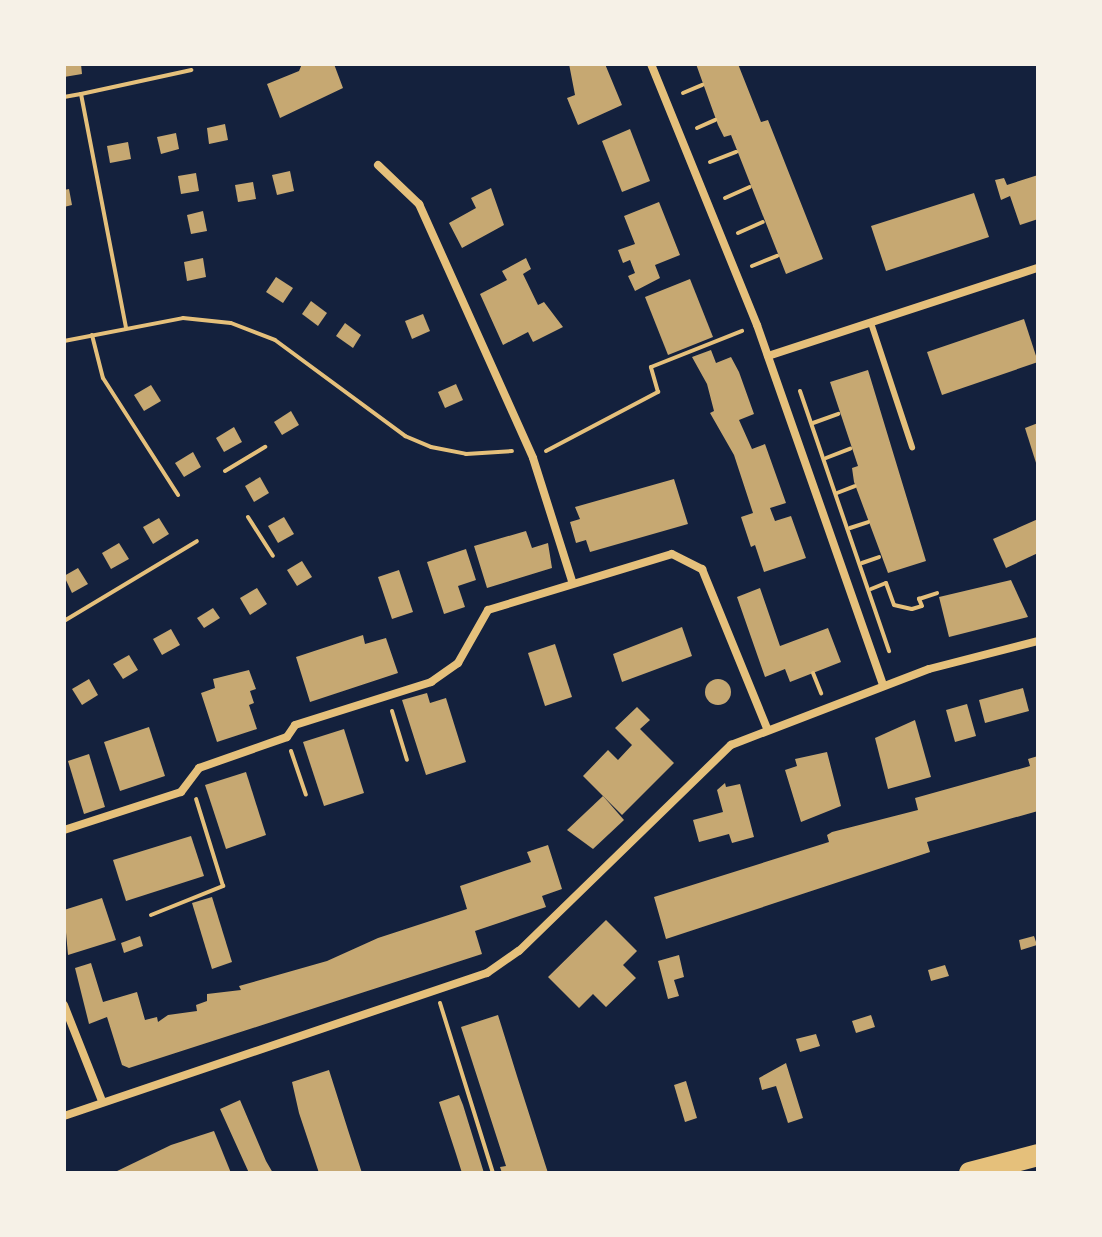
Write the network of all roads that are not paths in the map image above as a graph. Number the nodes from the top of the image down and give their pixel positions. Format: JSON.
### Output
{"nodes":[{"id":1,"x":651,"y":64,"type":"edge"},
{"id":2,"x":378,"y":165,"type":"dead end"},
{"id":3,"x":1038,"y":268,"type":"edge"},
{"id":4,"x":871,"y":323,"type":"junction"},
{"id":5,"x":768,"y":356,"type":"junction"},
{"id":6,"x":912,"y":447,"type":"dead end"},
{"id":7,"x":572,"y":581,"type":"junction"},
{"id":8,"x":1038,"y":641,"type":"edge"},
{"id":9,"x":883,"y":685,"type":"junction"},
{"id":10,"x":767,"y":728,"type":"junction"},
{"id":11,"x":64,"y":830,"type":"edge"},
{"id":12,"x":64,"y":1005,"type":"edge"},
{"id":13,"x":102,"y":1101,"type":"junction"},
{"id":14,"x":64,"y":1116,"type":"edge"},
{"id":15,"x":1038,"y":1155,"type":"edge"},
{"id":16,"x":970,"y":1173,"type":"edge"}],
"edges":[{"from":1,"to":5,"type":"street"},
{"from":2,"to":7,"type":"street"},
{"from":3,"to":4,"type":"street"},
{"from":4,"to":5,"type":"street"},
{"from":4,"to":6,"type":"lane"},
{"from":5,"to":9,"type":"street"},
{"from":7,"to":10,"type":"street"},
{"from":7,"to":11,"type":"street"},
{"from":8,"to":9,"type":"street"},
{"from":9,"to":10,"type":"street"},
{"from":10,"to":13,"type":"street"},
{"from":12,"to":13,"type":"street"},
{"from":13,"to":14,"type":"street"},
{"from":15,"to":16,"type":"highway"}]}
